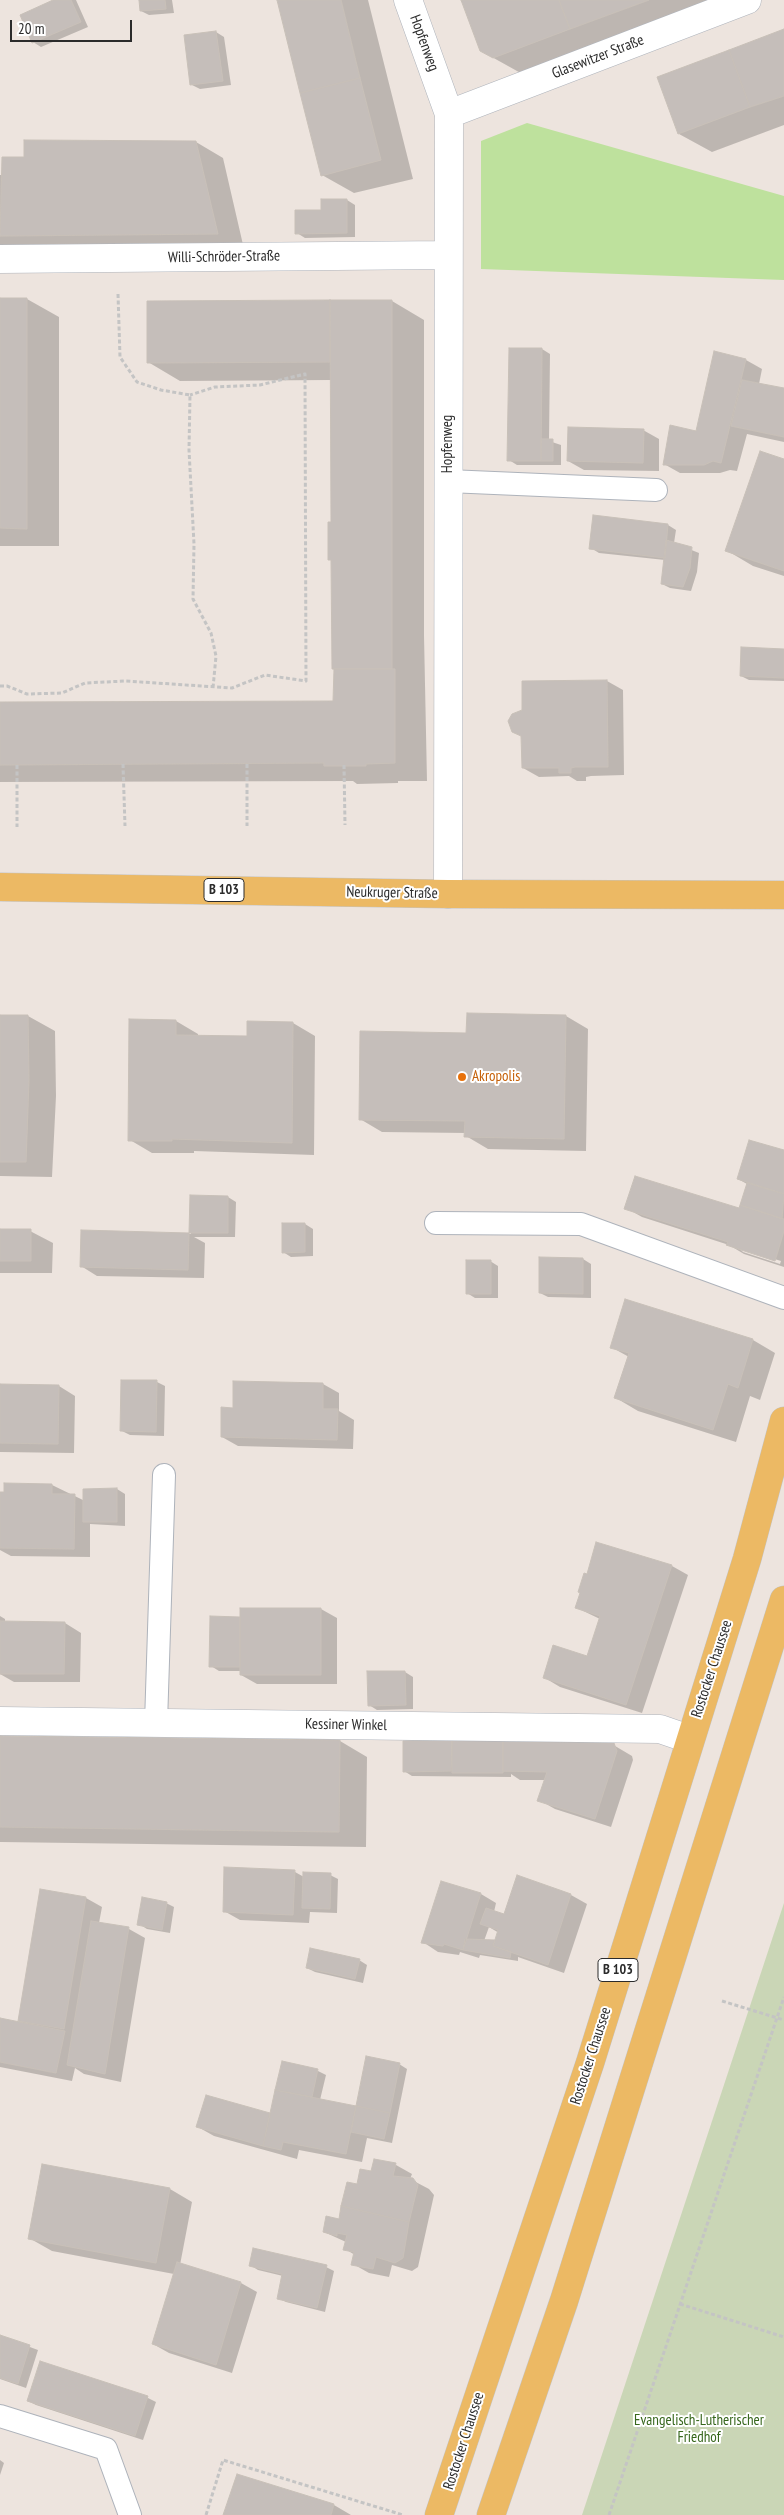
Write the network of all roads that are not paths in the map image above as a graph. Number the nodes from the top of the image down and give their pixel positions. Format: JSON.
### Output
{"nodes":[{"id":1,"x":408,"y":0,"type":"edge"},
{"id":2,"x":747,"y":0,"type":"edge"},
{"id":3,"x":449,"y":114,"type":"junction"},
{"id":4,"x":447,"y":255,"type":"junction"},
{"id":5,"x":0,"y":259,"type":"edge"},
{"id":6,"x":448,"y":481,"type":"junction"},
{"id":7,"x":656,"y":490,"type":"dead end"},
{"id":8,"x":0,"y":887,"type":"edge"},
{"id":9,"x":448,"y":894,"type":"junction"},
{"id":10,"x":784,"y":895,"type":"edge"},
{"id":11,"x":436,"y":1223,"type":"dead end"},
{"id":12,"x":784,"y":1298,"type":"edge"},
{"id":13,"x":784,"y":1421,"type":"edge"},
{"id":14,"x":164,"y":1475,"type":"dead end"},
{"id":15,"x":784,"y":1600,"type":"edge"},
{"id":16,"x":0,"y":1721,"type":"edge"},
{"id":17,"x":156,"y":1723,"type":"junction"},
{"id":18,"x":689,"y":1739,"type":"junction"},
{"id":19,"x":0,"y":2416,"type":"edge"},
{"id":20,"x":130,"y":2515,"type":"edge"},
{"id":21,"x":439,"y":2515,"type":"edge"},
{"id":22,"x":491,"y":2515,"type":"edge"}],
"edges":[{"from":1,"to":3,"type":"street","name":"Hopfenweg"},
{"from":2,"to":3,"type":"street","name":"Glasewitzer Straße"},
{"from":3,"to":4,"type":"street","name":"Hopfenweg"},
{"from":4,"to":5,"type":"street","name":"Willi-Schröder-Straße"},
{"from":4,"to":6,"type":"street","name":"Hopfenweg"},
{"from":6,"to":7,"type":"lane"},
{"from":6,"to":9,"type":"street","name":"Hopfenweg"},
{"from":8,"to":9,"type":"main road","name":"Neukruger Straße","number":"B 103"},
{"from":9,"to":10,"type":"main road","name":"Neukruger Straße","number":"B 103"},
{"from":11,"to":12,"type":"lane"},
{"from":13,"to":18,"type":"main road","name":"Rostocker Chaussee","number":"B 103"},
{"from":14,"to":17,"type":"lane"},
{"from":15,"to":22,"type":"main road"},
{"from":16,"to":17,"type":"street","name":"Kessiner Winkel"},
{"from":17,"to":18,"type":"street","name":"Kessiner Winkel"},
{"from":18,"to":21,"type":"main road","name":"Rostocker Chaussee","number":"B 103"},
{"from":19,"to":20,"type":"lane"}]}
